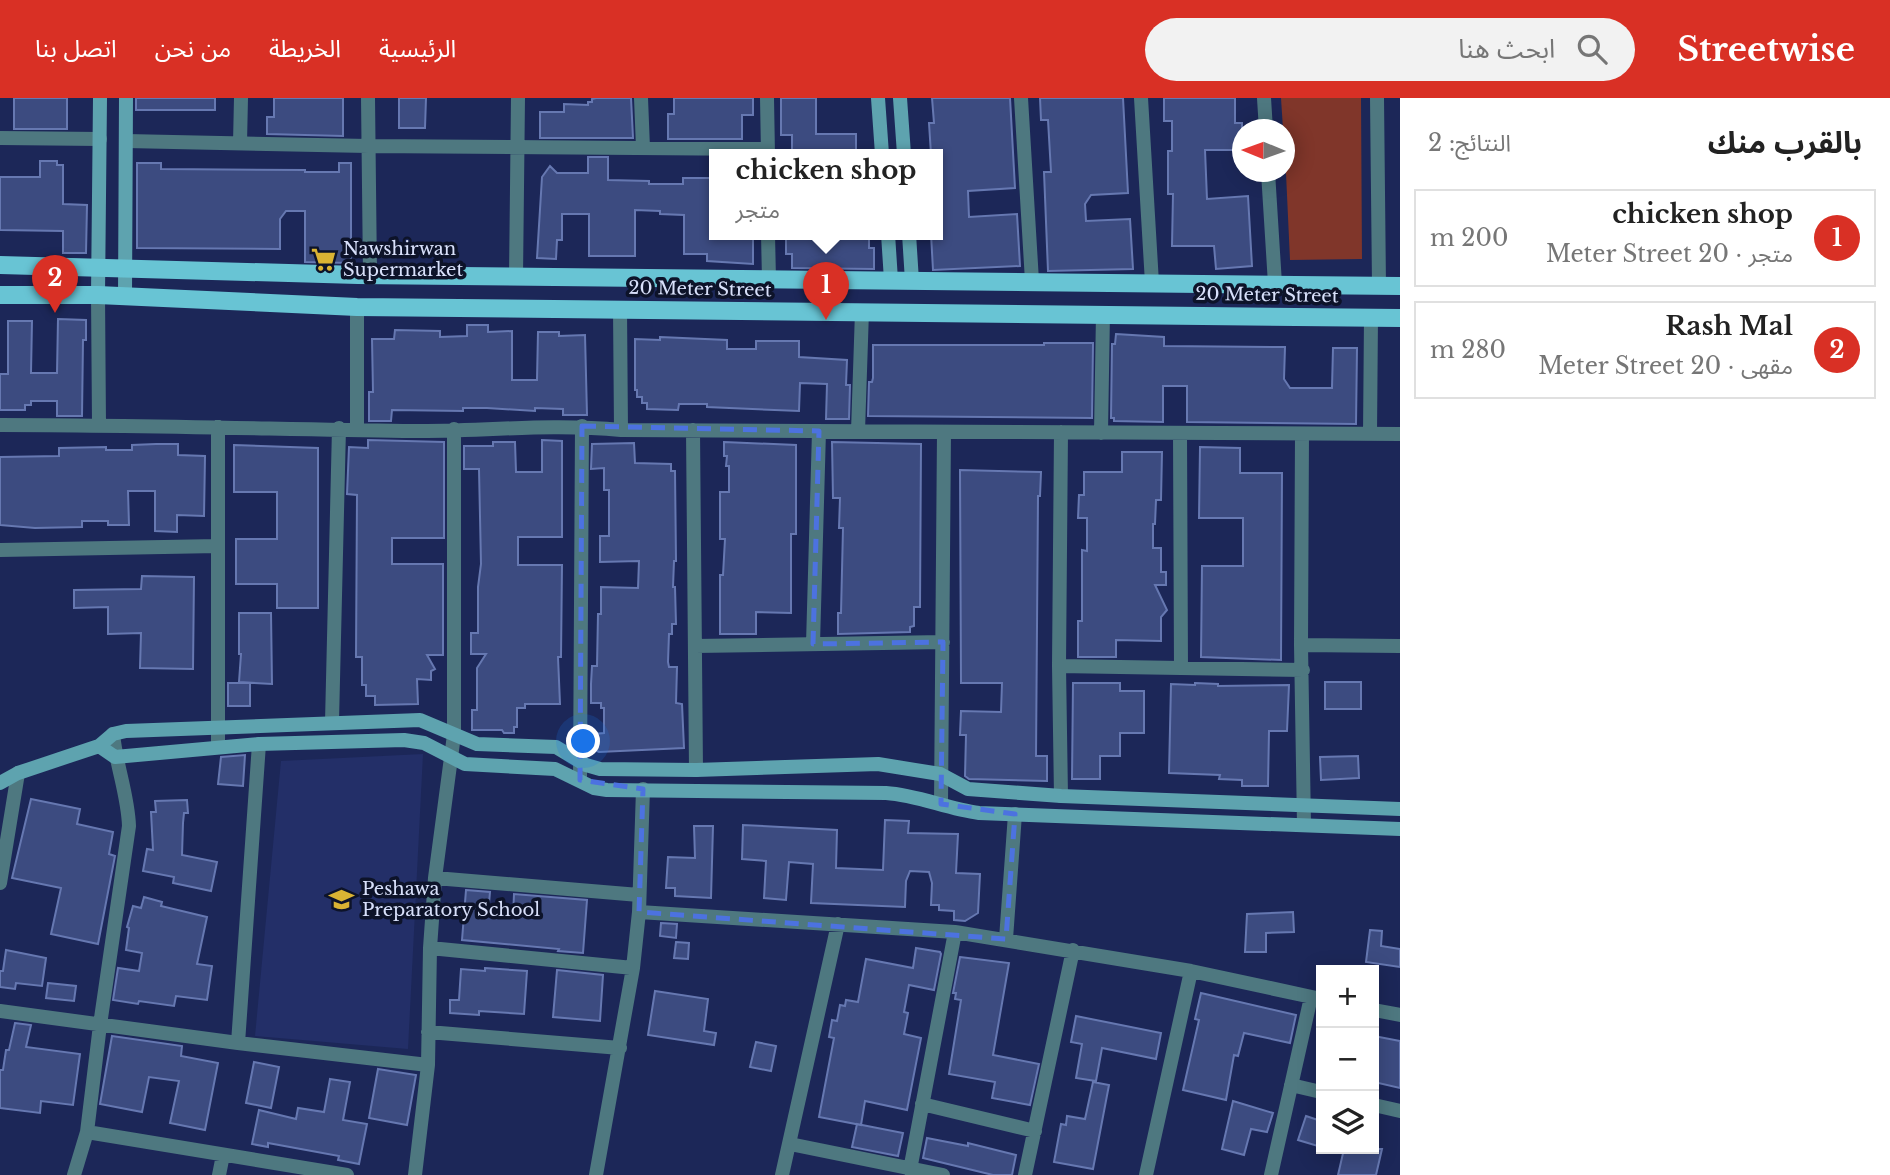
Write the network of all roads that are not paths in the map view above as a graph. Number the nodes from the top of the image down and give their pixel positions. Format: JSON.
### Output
{"nodes":[{"id":1,"x":100,"y":98,"type":"edge"},
{"id":2,"x":126,"y":98,"type":"edge"},
{"id":3,"x":241,"y":98,"type":"edge"},
{"id":4,"x":368,"y":98,"type":"edge"},
{"id":5,"x":518,"y":98,"type":"edge"},
{"id":6,"x":642,"y":98,"type":"edge"},
{"id":7,"x":767,"y":98,"type":"edge"},
{"id":8,"x":878,"y":98,"type":"edge"},
{"id":9,"x":900,"y":98,"type":"edge"},
{"id":10,"x":1021,"y":98,"type":"edge"},
{"id":11,"x":1141,"y":98,"type":"edge"},
{"id":12,"x":1264,"y":98,"type":"edge"},
{"id":13,"x":1377,"y":98,"type":"edge"},
{"id":14,"x":1265,"y":119,"type":"edge"},
{"id":15,"x":0,"y":138,"type":"edge"},
{"id":16,"x":100,"y":139,"type":"junction"},
{"id":17,"x":126,"y":141,"type":"junction"},
{"id":18,"x":240,"y":144,"type":"junction"},
{"id":19,"x":368,"y":146,"type":"junction"},
{"id":20,"x":518,"y":147,"type":"junction"},
{"id":21,"x":643,"y":148,"type":"junction"},
{"id":22,"x":768,"y":149,"type":"edge"},
{"id":23,"x":882,"y":149,"type":"edge"},
{"id":24,"x":904,"y":149,"type":"edge"},
{"id":25,"x":709,"y":150,"type":"edge"},
{"id":26,"x":1270,"y":182,"type":"edge"},
{"id":27,"x":768,"y":240,"type":"edge"},
{"id":28,"x":888,"y":240,"type":"edge"},
{"id":29,"x":909,"y":240,"type":"edge"},
{"id":30,"x":0,"y":265,"type":"edge"},
{"id":31,"x":98,"y":267,"type":"junction"},
{"id":32,"x":125,"y":267,"type":"junction"},
{"id":33,"x":370,"y":275,"type":"junction"},
{"id":34,"x":516,"y":277,"type":"junction"},
{"id":35,"x":722,"y":279,"type":"junction"},
{"id":36,"x":769,"y":279,"type":"junction"},
{"id":37,"x":891,"y":280,"type":"junction"},
{"id":38,"x":912,"y":281,"type":"junction"},
{"id":39,"x":983,"y":281,"type":"junction"},
{"id":40,"x":1032,"y":281,"type":"junction"},
{"id":41,"x":1152,"y":283,"type":"junction"},
{"id":42,"x":1275,"y":284,"type":"junction"},
{"id":43,"x":1379,"y":286,"type":"junction"},
{"id":44,"x":1400,"y":286,"type":"edge"},
{"id":45,"x":0,"y":295,"type":"edge"},
{"id":46,"x":98,"y":295,"type":"junction"},
{"id":47,"x":125,"y":296,"type":"junction"},
{"id":48,"x":357,"y":306,"type":"junction"},
{"id":49,"x":620,"y":309,"type":"junction"},
{"id":50,"x":722,"y":310,"type":"junction"},
{"id":51,"x":862,"y":311,"type":"junction"},
{"id":52,"x":983,"y":312,"type":"junction"},
{"id":53,"x":1103,"y":313,"type":"junction"},
{"id":54,"x":1371,"y":317,"type":"junction"},
{"id":55,"x":1400,"y":318,"type":"edge"},
{"id":56,"x":0,"y":425,"type":"edge"},
{"id":57,"x":99,"y":425,"type":"junction"},
{"id":58,"x":582,"y":426,"type":"junction"},
{"id":59,"x":218,"y":427,"type":"junction"},
{"id":60,"x":338,"y":428,"type":"junction"},
{"id":61,"x":454,"y":429,"type":"junction"},
{"id":62,"x":357,"y":430,"type":"junction"},
{"id":63,"x":621,"y":430,"type":"junction"},
{"id":64,"x":693,"y":430,"type":"junction"},
{"id":65,"x":819,"y":431,"type":"junction"},
{"id":66,"x":858,"y":431,"type":"junction"},
{"id":67,"x":944,"y":432,"type":"junction"},
{"id":68,"x":1060,"y":432,"type":"junction"},
{"id":69,"x":1101,"y":432,"type":"junction"},
{"id":70,"x":1180,"y":433,"type":"junction"},
{"id":71,"x":1302,"y":434,"type":"junction"},
{"id":72,"x":1370,"y":434,"type":"junction"},
{"id":73,"x":1400,"y":434,"type":"edge"},
{"id":74,"x":218,"y":546,"type":"junction"},
{"id":75,"x":0,"y":550,"type":"edge"},
{"id":76,"x":943,"y":642,"type":"junction"},
{"id":77,"x":813,"y":644,"type":"junction"},
{"id":78,"x":1301,"y":645,"type":"junction"},
{"id":79,"x":695,"y":646,"type":"junction"},
{"id":80,"x":1400,"y":646,"type":"edge"},
{"id":81,"x":1059,"y":666,"type":"junction"},
{"id":82,"x":1181,"y":668,"type":"junction"},
{"id":83,"x":1303,"y":670,"type":"junction"},
{"id":84,"x":332,"y":722,"type":"junction"},
{"id":85,"x":218,"y":727,"type":"junction"},
{"id":86,"x":113,"y":734,"type":"junction"},
{"id":87,"x":454,"y":735,"type":"junction"},
{"id":88,"x":259,"y":744,"type":"junction"},
{"id":89,"x":99,"y":746,"type":"junction"},
{"id":90,"x":218,"y":747,"type":"junction"},
{"id":91,"x":115,"y":757,"type":"junction"},
{"id":92,"x":451,"y":759,"type":"junction"},
{"id":93,"x":581,"y":761,"type":"junction"},
{"id":94,"x":696,"y":770,"type":"junction"},
{"id":95,"x":18,"y":773,"type":"junction"},
{"id":96,"x":940,"y":774,"type":"junction"},
{"id":97,"x":580,"y":780,"type":"junction"},
{"id":98,"x":0,"y":783,"type":"edge"},
{"id":99,"x":643,"y":789,"type":"junction"},
{"id":100,"x":1061,"y":796,"type":"junction"},
{"id":101,"x":941,"y":804,"type":"junction"},
{"id":102,"x":1304,"y":806,"type":"junction"},
{"id":103,"x":1400,"y":809,"type":"edge"},
{"id":104,"x":1016,"y":814,"type":"junction"},
{"id":105,"x":1304,"y":825,"type":"junction"},
{"id":106,"x":1400,"y":829,"type":"edge"},
{"id":107,"x":435,"y":878,"type":"junction"},
{"id":108,"x":0,"y":883,"type":"edge"},
{"id":109,"x":639,"y":895,"type":"junction"},
{"id":110,"x":639,"y":912,"type":"junction"},
{"id":111,"x":838,"y":924,"type":"junction"},
{"id":112,"x":954,"y":932,"type":"junction"},
{"id":113,"x":1006,"y":939,"type":"junction"},
{"id":114,"x":430,"y":948,"type":"junction"},
{"id":115,"x":1073,"y":950,"type":"junction"},
{"id":116,"x":633,"y":968,"type":"junction"},
{"id":117,"x":1191,"y":971,"type":"junction"},
{"id":118,"x":1316,"y":998,"type":"edge"},
{"id":119,"x":0,"y":1011,"type":"edge"},
{"id":120,"x":1379,"y":1011,"type":"edge"},
{"id":121,"x":1400,"y":1016,"type":"edge"},
{"id":122,"x":100,"y":1025,"type":"junction"},
{"id":123,"x":428,"y":1032,"type":"junction"},
{"id":124,"x":238,"y":1044,"type":"junction"},
{"id":125,"x":620,"y":1048,"type":"junction"},
{"id":126,"x":428,"y":1065,"type":"junction"},
{"id":127,"x":1291,"y":1085,"type":"junction"},
{"id":128,"x":1317,"y":1091,"type":"edge"},
{"id":129,"x":922,"y":1104,"type":"junction"},
{"id":130,"x":1379,"y":1106,"type":"edge"},
{"id":131,"x":1400,"y":1111,"type":"edge"},
{"id":132,"x":1035,"y":1131,"type":"junction"},
{"id":133,"x":87,"y":1132,"type":"junction"},
{"id":134,"x":790,"y":1144,"type":"junction"},
{"id":135,"x":223,"y":1155,"type":"junction"},
{"id":136,"x":910,"y":1170,"type":"junction"},
{"id":137,"x":74,"y":1175,"type":"edge"},
{"id":138,"x":219,"y":1175,"type":"edge"},
{"id":139,"x":347,"y":1175,"type":"edge"},
{"id":140,"x":415,"y":1175,"type":"edge"},
{"id":141,"x":596,"y":1175,"type":"edge"},
{"id":142,"x":782,"y":1175,"type":"edge"},
{"id":143,"x":943,"y":1175,"type":"edge"},
{"id":144,"x":1025,"y":1175,"type":"edge"},
{"id":145,"x":1146,"y":1175,"type":"edge"},
{"id":146,"x":1271,"y":1175,"type":"edge"}],
"edges":[{"from":1,"to":16,"type":"street"},
{"from":2,"to":17,"type":"street"},
{"from":3,"to":18,"type":"street"},
{"from":4,"to":19,"type":"street"},
{"from":5,"to":20,"type":"street"},
{"from":6,"to":21,"type":"street"},
{"from":7,"to":22,"type":"street"},
{"from":8,"to":23,"type":"street"},
{"from":9,"to":24,"type":"street"},
{"from":10,"to":40,"type":"street"},
{"from":11,"to":41,"type":"street"},
{"from":12,"to":14,"type":"street"},
{"from":13,"to":43,"type":"street"},
{"from":15,"to":16,"type":"street"},
{"from":16,"to":31,"type":"street"},
{"from":17,"to":18,"type":"street"},
{"from":17,"to":32,"type":"street"},
{"from":18,"to":19,"type":"street"},
{"from":19,"to":20,"type":"street"},
{"from":19,"to":33,"type":"street"},
{"from":20,"to":21,"type":"street"},
{"from":20,"to":34,"type":"street"},
{"from":21,"to":25,"type":"street"},
{"from":26,"to":42,"type":"street"},
{"from":27,"to":36,"type":"street"},
{"from":28,"to":37,"type":"street"},
{"from":29,"to":38,"type":"street"},
{"from":30,"to":31,"type":"main road","name":"20 Meter Street"},
{"from":31,"to":32,"type":"main road","name":"20 Meter Street"},
{"from":31,"to":46,"type":"street"},
{"from":32,"to":33,"type":"main road","name":"20 Meter Street"},
{"from":32,"to":47,"type":"street"},
{"from":33,"to":34,"type":"main road","name":"20 Meter Street"},
{"from":34,"to":35,"type":"main road","name":"20 Meter Street"},
{"from":35,"to":36,"type":"main road","name":"20 Meter Street"},
{"from":35,"to":50,"type":"main road"},
{"from":36,"to":37,"type":"main road","name":"20 Meter Street"},
{"from":37,"to":38,"type":"main road","name":"20 Meter Street"},
{"from":38,"to":39,"type":"main road","name":"20 Meter Street"},
{"from":39,"to":40,"type":"main road","name":"20 Meter Street"},
{"from":39,"to":52,"type":"main road"},
{"from":40,"to":41,"type":"main road","name":"20 Meter Street"},
{"from":41,"to":42,"type":"main road","name":"20 Meter Street"},
{"from":42,"to":43,"type":"main road","name":"20 Meter Street"},
{"from":43,"to":44,"type":"main road","name":"20 Meter Street"},
{"from":45,"to":46,"type":"main road","name":"20 Meter Street"},
{"from":46,"to":47,"type":"main road","name":"20 Meter Street"},
{"from":46,"to":57,"type":"street"},
{"from":47,"to":48,"type":"main road","name":"20 Meter Street"},
{"from":48,"to":49,"type":"main road","name":"20 Meter Street"},
{"from":48,"to":62,"type":"street"},
{"from":49,"to":50,"type":"main road","name":"20 Meter Street"},
{"from":49,"to":63,"type":"street"},
{"from":50,"to":51,"type":"main road","name":"20 Meter Street"},
{"from":51,"to":52,"type":"main road","name":"20 Meter Street"},
{"from":51,"to":66,"type":"street"},
{"from":52,"to":53,"type":"main road","name":"20 Meter Street"},
{"from":53,"to":54,"type":"main road","name":"20 Meter Street"},
{"from":53,"to":69,"type":"street"},
{"from":54,"to":55,"type":"main road","name":"20 Meter Street"},
{"from":54,"to":72,"type":"street"},
{"from":56,"to":57,"type":"street"},
{"from":57,"to":59,"type":"street"},
{"from":58,"to":61,"type":"street"},
{"from":58,"to":63,"type":"street"},
{"from":58,"to":93,"type":"street"},
{"from":59,"to":60,"type":"street"},
{"from":59,"to":74,"type":"street"},
{"from":60,"to":62,"type":"street"},
{"from":60,"to":84,"type":"street"},
{"from":61,"to":62,"type":"street"},
{"from":61,"to":87,"type":"street"},
{"from":63,"to":64,"type":"street"},
{"from":64,"to":65,"type":"street"},
{"from":64,"to":79,"type":"street"},
{"from":65,"to":66,"type":"street"},
{"from":65,"to":77,"type":"street"},
{"from":66,"to":67,"type":"street"},
{"from":67,"to":68,"type":"street"},
{"from":67,"to":76,"type":"street"},
{"from":68,"to":69,"type":"street"},
{"from":68,"to":81,"type":"street"},
{"from":69,"to":70,"type":"street"},
{"from":70,"to":71,"type":"street"},
{"from":70,"to":82,"type":"street"},
{"from":71,"to":72,"type":"street"},
{"from":71,"to":78,"type":"street"},
{"from":72,"to":73,"type":"street"},
{"from":74,"to":75,"type":"street"},
{"from":74,"to":85,"type":"street"},
{"from":76,"to":77,"type":"street"},
{"from":76,"to":96,"type":"street"},
{"from":77,"to":79,"type":"street"},
{"from":78,"to":80,"type":"street"},
{"from":78,"to":83,"type":"street"},
{"from":79,"to":94,"type":"street"},
{"from":81,"to":82,"type":"street"},
{"from":81,"to":100,"type":"street"},
{"from":82,"to":83,"type":"street"},
{"from":83,"to":102,"type":"street"},
{"from":84,"to":85,"type":"street"},
{"from":84,"to":87,"type":"street"},
{"from":85,"to":86,"type":"street"},
{"from":85,"to":90,"type":"street"},
{"from":86,"to":89,"type":"street"},
{"from":86,"to":91,"type":"street"},
{"from":87,"to":92,"type":"street"},
{"from":87,"to":93,"type":"street"},
{"from":88,"to":90,"type":"street"},
{"from":88,"to":92,"type":"street"},
{"from":88,"to":124,"type":"street"},
{"from":89,"to":91,"type":"street"},
{"from":89,"to":95,"type":"street"},
{"from":90,"to":91,"type":"street"},
{"from":91,"to":122,"type":"street"},
{"from":92,"to":97,"type":"street"},
{"from":92,"to":107,"type":"street"},
{"from":93,"to":94,"type":"street"},
{"from":93,"to":97,"type":"street"},
{"from":94,"to":96,"type":"street"},
{"from":95,"to":98,"type":"street"},
{"from":95,"to":108,"type":"street"},
{"from":96,"to":100,"type":"street"},
{"from":96,"to":101,"type":"street"},
{"from":97,"to":99,"type":"street"},
{"from":99,"to":101,"type":"street"},
{"from":99,"to":109,"type":"street"},
{"from":100,"to":102,"type":"street"},
{"from":101,"to":104,"type":"street"},
{"from":102,"to":103,"type":"street"},
{"from":102,"to":105,"type":"street"},
{"from":104,"to":105,"type":"street"},
{"from":104,"to":113,"type":"street"},
{"from":105,"to":106,"type":"street"},
{"from":107,"to":109,"type":"street"},
{"from":107,"to":114,"type":"street"},
{"from":109,"to":110,"type":"street"},
{"from":110,"to":111,"type":"street"},
{"from":110,"to":116,"type":"street"},
{"from":111,"to":112,"type":"street"},
{"from":111,"to":134,"type":"street"},
{"from":112,"to":113,"type":"street"},
{"from":112,"to":129,"type":"street"},
{"from":113,"to":115,"type":"street"},
{"from":114,"to":116,"type":"street"},
{"from":114,"to":123,"type":"street"},
{"from":115,"to":117,"type":"street"},
{"from":115,"to":132,"type":"street"},
{"from":116,"to":125,"type":"street"},
{"from":117,"to":118,"type":"street"},
{"from":117,"to":145,"type":"street"},
{"from":118,"to":127,"type":"street"},
{"from":119,"to":122,"type":"street"},
{"from":120,"to":121,"type":"street"},
{"from":122,"to":124,"type":"street"},
{"from":122,"to":133,"type":"street"},
{"from":123,"to":125,"type":"street"},
{"from":123,"to":126,"type":"street"},
{"from":124,"to":126,"type":"street"},
{"from":125,"to":141,"type":"street"},
{"from":126,"to":140,"type":"street"},
{"from":127,"to":128,"type":"street"},
{"from":127,"to":146,"type":"street"},
{"from":129,"to":132,"type":"street"},
{"from":129,"to":136,"type":"street"},
{"from":130,"to":131,"type":"street"},
{"from":132,"to":144,"type":"street"},
{"from":133,"to":135,"type":"street"},
{"from":133,"to":137,"type":"street"},
{"from":134,"to":136,"type":"street"},
{"from":134,"to":142,"type":"street"},
{"from":135,"to":138,"type":"street"},
{"from":135,"to":139,"type":"street"},
{"from":136,"to":143,"type":"street"}]}
